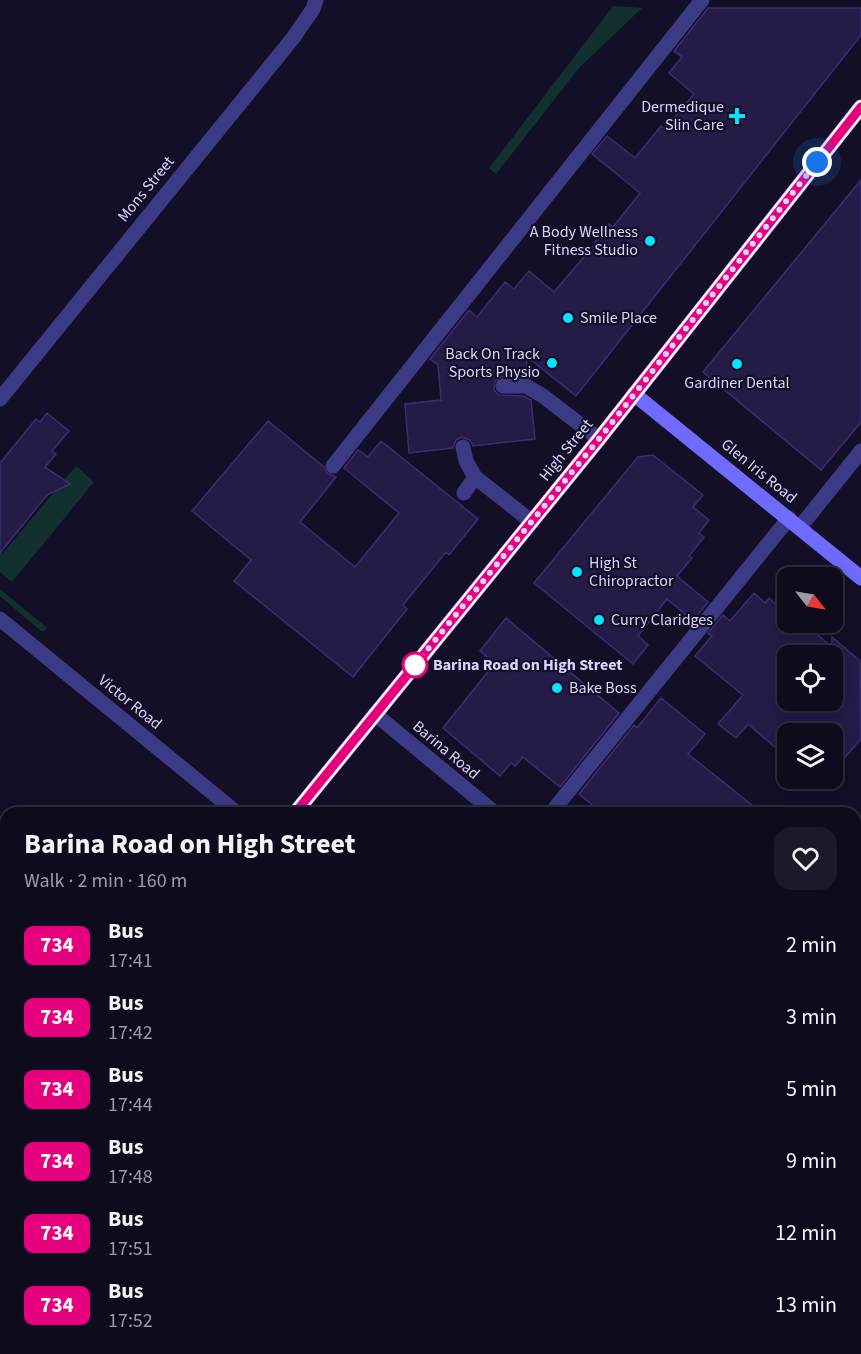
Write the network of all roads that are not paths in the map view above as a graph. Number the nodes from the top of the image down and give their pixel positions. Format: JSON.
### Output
{"nodes":[{"id":1,"x":316,"y":0,"type":"edge"},
{"id":2,"x":702,"y":0,"type":"edge"},
{"id":3,"x":861,"y":107,"type":"edge"},
{"id":4,"x":503,"y":386,"type":"dead end"},
{"id":5,"x":634,"y":394,"type":"junction"},
{"id":6,"x":0,"y":399,"type":"edge"},
{"id":7,"x":599,"y":439,"type":"junction"},
{"id":8,"x":463,"y":447,"type":"dead end"},
{"id":9,"x":861,"y":451,"type":"edge"},
{"id":10,"x":333,"y":466,"type":"dead end"},
{"id":11,"x":475,"y":477,"type":"junction"},
{"id":12,"x":464,"y":493,"type":"dead end"},
{"id":13,"x":532,"y":522,"type":"junction"},
{"id":14,"x":795,"y":523,"type":"junction"},
{"id":15,"x":861,"y":578,"type":"edge"},
{"id":16,"x":0,"y":619,"type":"edge"},
{"id":17,"x":375,"y":714,"type":"junction"},
{"id":18,"x":230,"y":807,"type":"edge"},
{"id":19,"x":300,"y":807,"type":"edge"},
{"id":20,"x":488,"y":807,"type":"edge"},
{"id":21,"x":556,"y":807,"type":"edge"}],
"edges":[{"from":1,"to":6,"type":"street","name":"Mons Street"},
{"from":2,"to":10,"type":"street"},
{"from":3,"to":5,"type":"main road","name":"High Street"},
{"from":4,"to":7,"type":"street"},
{"from":5,"to":7,"type":"main road","name":"High Street"},
{"from":5,"to":14,"type":"main road","name":"Glen Iris Road"},
{"from":7,"to":13,"type":"main road","name":"High Street"},
{"from":8,"to":11,"type":"street"},
{"from":9,"to":14,"type":"street"},
{"from":11,"to":12,"type":"street"},
{"from":11,"to":13,"type":"street"},
{"from":13,"to":17,"type":"main road","name":"High Street"},
{"from":14,"to":15,"type":"main road","name":"Glen Iris Road"},
{"from":14,"to":21,"type":"street"},
{"from":16,"to":18,"type":"street","name":"Victor Road"},
{"from":17,"to":19,"type":"main road","name":"High Street"},
{"from":17,"to":20,"type":"street","name":"Barina Road"}]}
